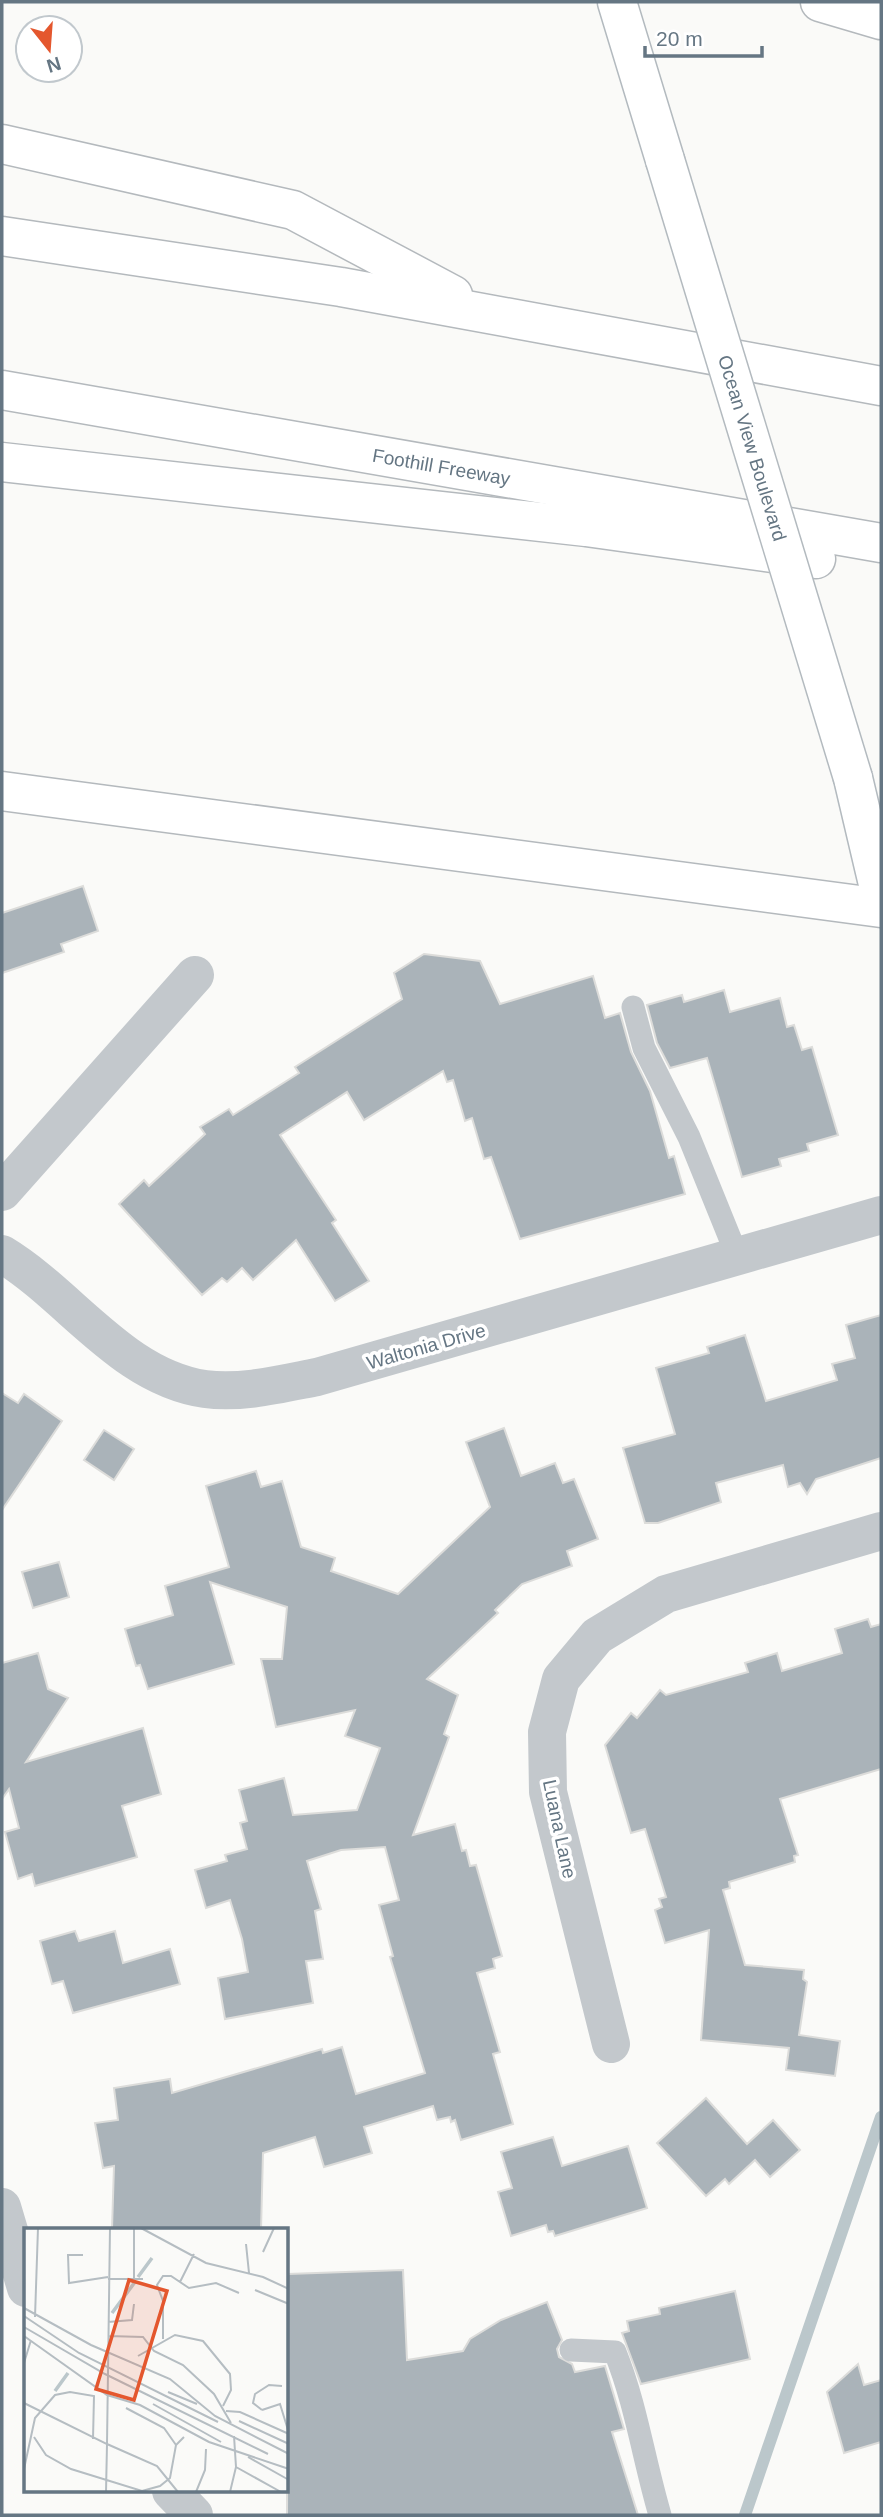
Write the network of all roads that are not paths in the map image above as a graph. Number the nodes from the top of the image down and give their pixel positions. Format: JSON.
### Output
{"nodes":[{"id":1,"x":617,"y":2,"type":"edge"},
{"id":2,"x":820,"y":2,"type":"edge"},
{"id":3,"x":881,"y":20,"type":"edge"},
{"id":4,"x":2,"y":145,"type":"edge"},
{"id":5,"x":2,"y":236,"type":"edge"},
{"id":6,"x":486,"y":313,"type":"junction"},
{"id":7,"x":881,"y":386,"type":"edge"},
{"id":8,"x":2,"y":390,"type":"edge"},
{"id":9,"x":2,"y":462,"type":"edge"},
{"id":10,"x":881,"y":543,"type":"edge"},
{"id":11,"x":881,"y":568,"type":"edge"},
{"id":12,"x":2,"y":791,"type":"edge"},
{"id":13,"x":881,"y":897,"type":"edge"},
{"id":14,"x":881,"y":908,"type":"edge"},
{"id":15,"x":194,"y":975,"type":"dead end"},
{"id":16,"x":633,"y":1007,"type":"dead end"},
{"id":17,"x":2,"y":1192,"type":"edge"},
{"id":18,"x":881,"y":1216,"type":"edge"},
{"id":19,"x":2,"y":1254,"type":"edge"},
{"id":20,"x":738,"y":1258,"type":"junction"},
{"id":21,"x":881,"y":1531,"type":"edge"},
{"id":22,"x":611,"y":2044,"type":"dead end"},
{"id":23,"x":2,"y":2207,"type":"edge"},
{"id":24,"x":17,"y":2286,"type":"edge"},
{"id":25,"x":571,"y":2350,"type":"dead end"},
{"id":26,"x":172,"y":2492,"type":"edge"},
{"id":27,"x":194,"y":2515,"type":"edge"},
{"id":28,"x":660,"y":2515,"type":"edge"}],
"edges":[{"from":1,"to":13,"type":"main road","name":"Ocean View Boulevard","bridge":true},
{"from":2,"to":3,"type":"main road"},
{"from":4,"to":6,"type":"main road"},
{"from":5,"to":6,"type":"main road"},
{"from":6,"to":7,"type":"main road"},
{"from":8,"to":10,"type":"main road","name":"Foothill Freeway"},
{"from":9,"to":11,"type":"main road"},
{"from":12,"to":14,"type":"main road"},
{"from":15,"to":17,"type":"street"},
{"from":16,"to":20,"type":"lane"},
{"from":18,"to":20,"type":"street","name":"Waltonia Drive"},
{"from":19,"to":20,"type":"street","name":"Waltonia Drive"},
{"from":21,"to":22,"type":"street","name":"Luana Lane"},
{"from":23,"to":24,"type":"street"},
{"from":25,"to":28,"type":"lane"},
{"from":26,"to":27,"type":"street"}]}
